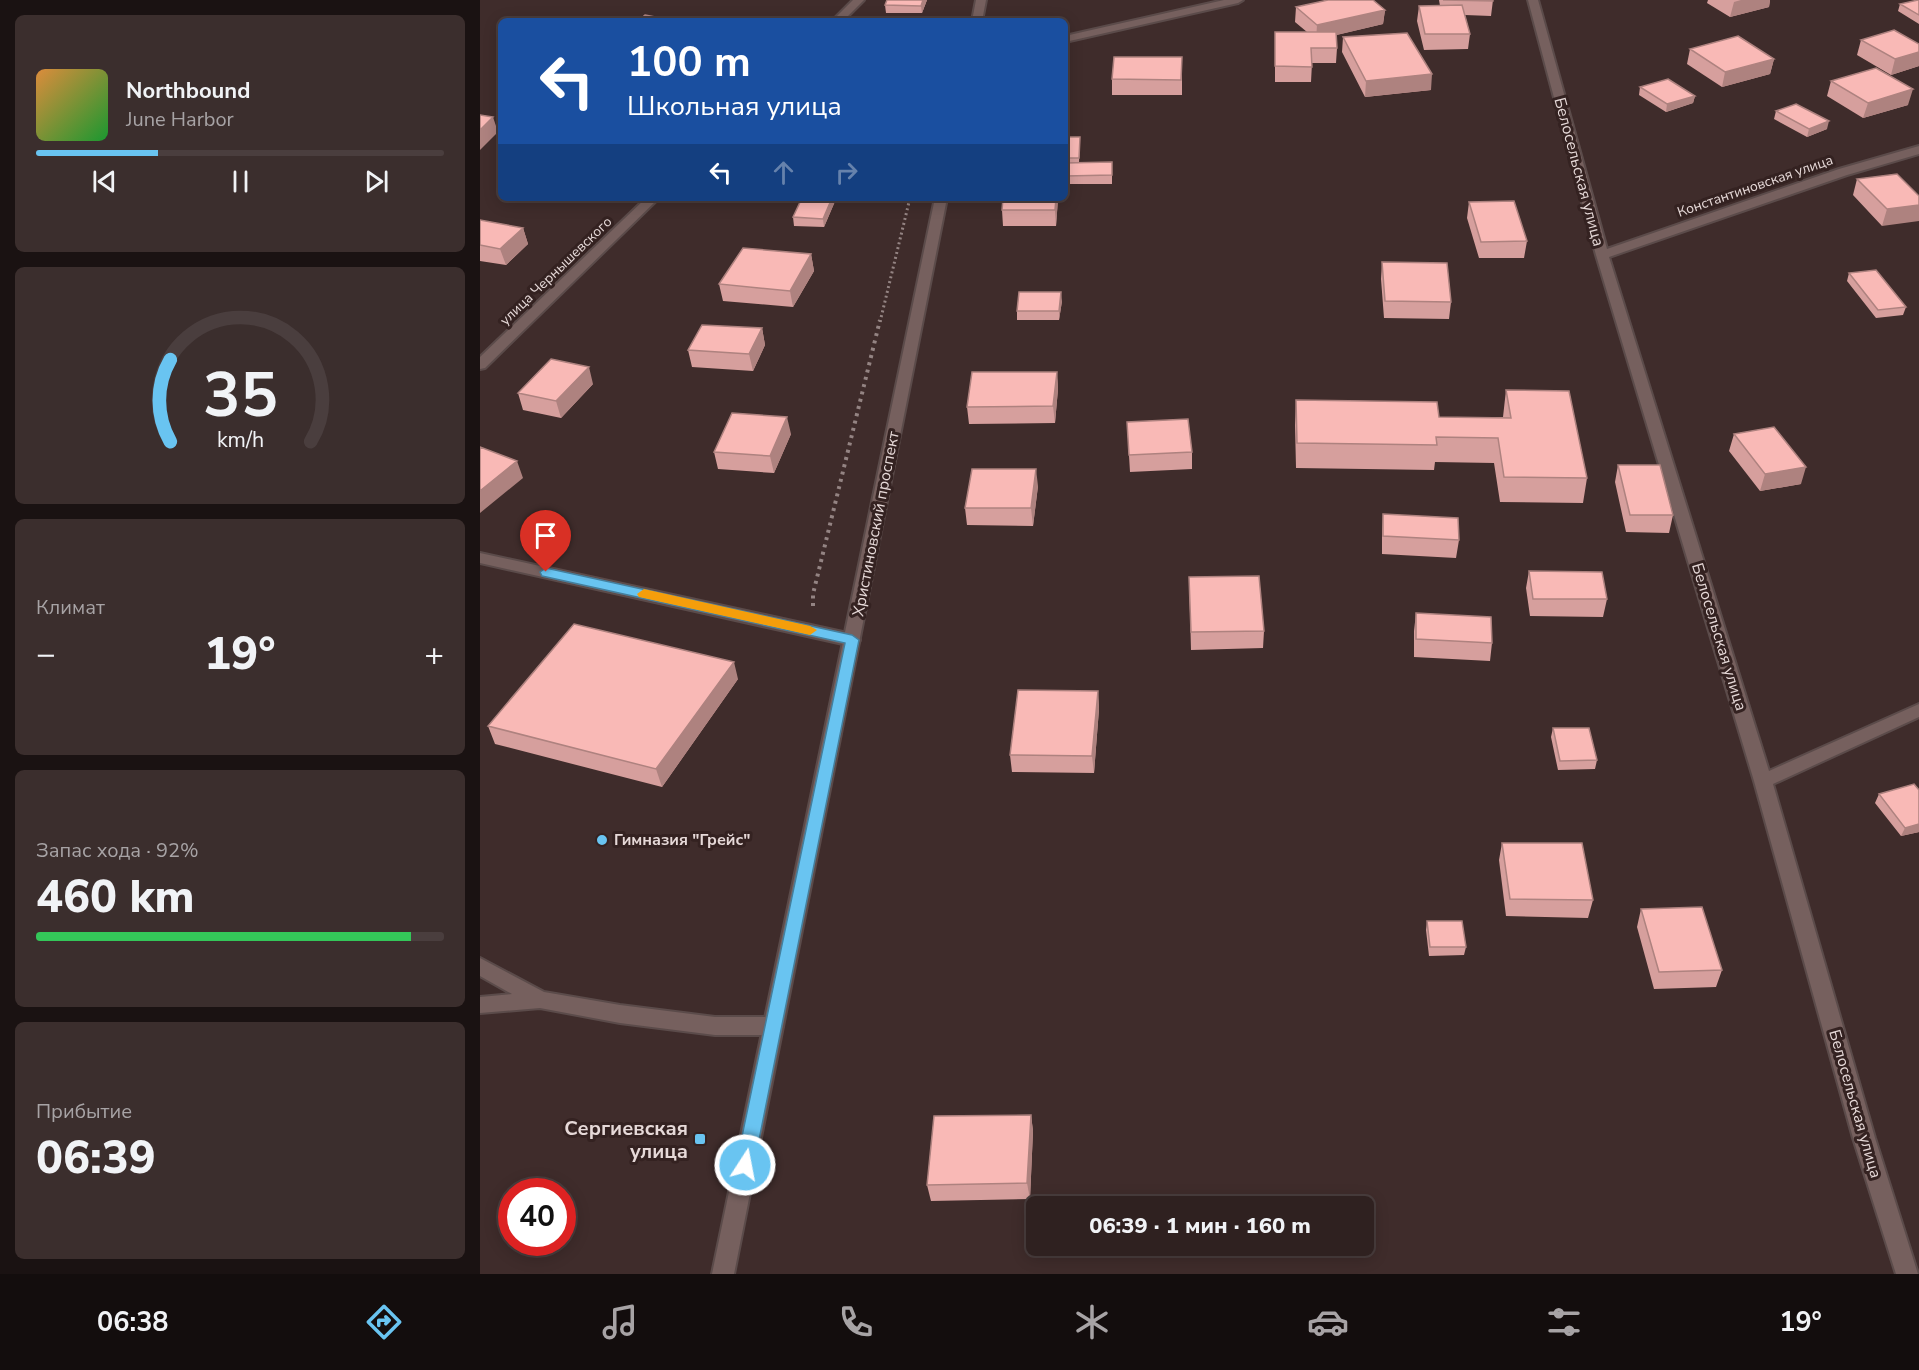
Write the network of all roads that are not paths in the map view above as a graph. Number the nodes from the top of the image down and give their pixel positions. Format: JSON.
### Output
{"nodes":[{"id":1,"x":859,"y":0,"type":"edge"},
{"id":2,"x":981,"y":0,"type":"edge"},
{"id":3,"x":1238,"y":0,"type":"edge"},
{"id":4,"x":1533,"y":0,"type":"edge"},
{"id":5,"x":840,"y":18,"type":"edge"},
{"id":6,"x":978,"y":18,"type":"edge"},
{"id":7,"x":1068,"y":38,"type":"edge"},
{"id":8,"x":1919,"y":150,"type":"edge"},
{"id":9,"x":650,"y":201,"type":"edge"},
{"id":10,"x":940,"y":201,"type":"edge"},
{"id":11,"x":1602,"y":255,"type":"junction"},
{"id":12,"x":480,"y":365,"type":"edge"},
{"id":13,"x":480,"y":558,"type":"edge"},
{"id":14,"x":852,"y":640,"type":"junction"},
{"id":15,"x":1919,"y":710,"type":"edge"},
{"id":16,"x":1762,"y":781,"type":"junction"},
{"id":17,"x":480,"y":966,"type":"edge"},
{"id":18,"x":540,"y":1000,"type":"junction"},
{"id":19,"x":480,"y":1005,"type":"edge"},
{"id":20,"x":773,"y":1026,"type":"junction"},
{"id":21,"x":723,"y":1274,"type":"edge"},
{"id":22,"x":1907,"y":1274,"type":"edge"}],
"edges":[{"from":1,"to":5,"type":"street"},
{"from":2,"to":6,"type":"street"},
{"from":3,"to":7,"type":"street"},
{"from":4,"to":11,"type":"street","name":"Белосельская улица"},
{"from":8,"to":11,"type":"street","name":"Константиновская улица"},
{"from":9,"to":12,"type":"street","name":"улица Чернышевского"},
{"from":10,"to":14,"type":"street","name":"Христиновский проспект"},
{"from":11,"to":16,"type":"street","name":"Белосельская улица"},
{"from":13,"to":14,"type":"street"},
{"from":14,"to":20,"type":"street","name":"Христиновский проспект"},
{"from":15,"to":16,"type":"street"},
{"from":16,"to":22,"type":"street","name":"Белосельская улица"},
{"from":17,"to":18,"type":"street"},
{"from":18,"to":19,"type":"street"},
{"from":18,"to":20,"type":"street"},
{"from":20,"to":21,"type":"street","name":"Христиновский проспект"}]}
